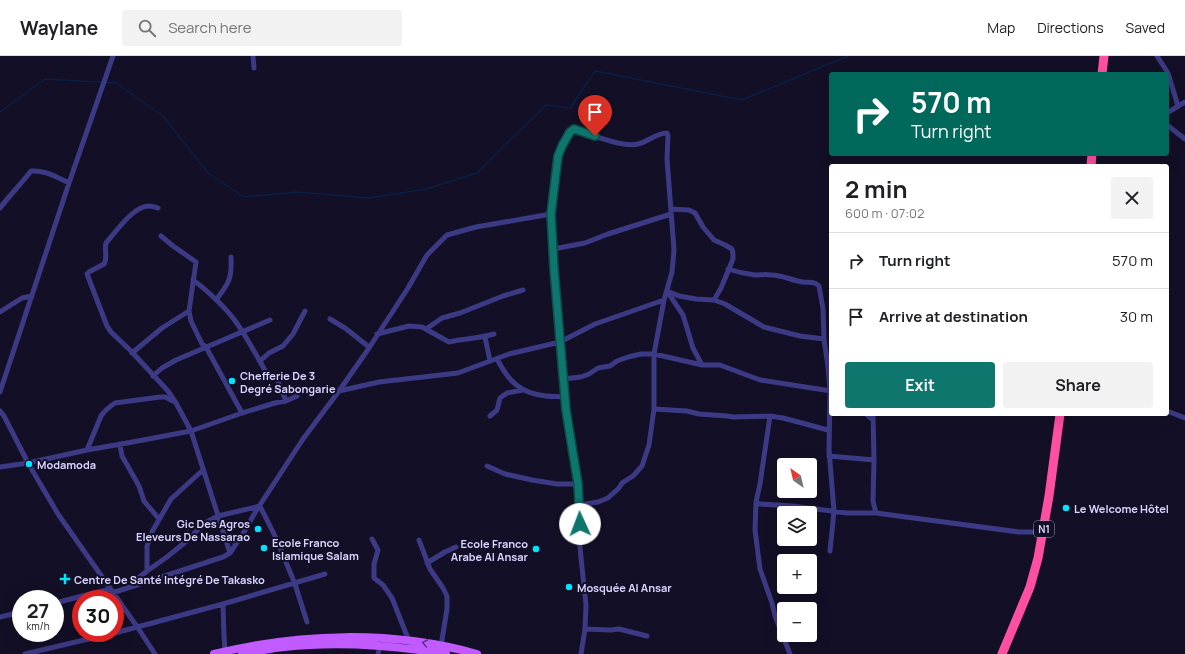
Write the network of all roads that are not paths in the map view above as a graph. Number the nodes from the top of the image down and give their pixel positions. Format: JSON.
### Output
{"nodes":[{"id":1,"x":113,"y":56,"type":"edge"},
{"id":2,"x":253,"y":56,"type":"edge"},
{"id":3,"x":1104,"y":56,"type":"edge"},
{"id":4,"x":1157,"y":56,"type":"edge"},
{"id":5,"x":254,"y":68,"type":"dead end"},
{"id":6,"x":1102,"y":72,"type":"edge"},
{"id":7,"x":1167,"y":72,"type":"edge"},
{"id":8,"x":1169,"y":76,"type":"edge"},
{"id":9,"x":1185,"y":102,"type":"edge"},
{"id":10,"x":1178,"y":106,"type":"junction"},
{"id":11,"x":1169,"y":112,"type":"edge"},
{"id":12,"x":1169,"y":127,"type":"edge"},
{"id":13,"x":1185,"y":139,"type":"edge"},
{"id":14,"x":69,"y":183,"type":"junction"},
{"id":15,"x":0,"y":208,"type":"edge"},
{"id":16,"x":158,"y":208,"type":"dead end"},
{"id":17,"x":671,"y":211,"type":"junction"},
{"id":18,"x":551,"y":214,"type":"junction"},
{"id":19,"x":161,"y":236,"type":"dead end"},
{"id":20,"x":553,"y":249,"type":"junction"},
{"id":21,"x":231,"y":257,"type":"dead end"},
{"id":22,"x":728,"y":269,"type":"junction"},
{"id":23,"x":193,"y":280,"type":"junction"},
{"id":24,"x":522,"y":290,"type":"dead end"},
{"id":25,"x":667,"y":291,"type":"junction"},
{"id":26,"x":32,"y":296,"type":"junction"},
{"id":27,"x":216,"y":300,"type":"junction"},
{"id":28,"x":664,"y":300,"type":"junction"},
{"id":29,"x":714,"y":300,"type":"junction"},
{"id":30,"x":189,"y":311,"type":"junction"},
{"id":31,"x":305,"y":311,"type":"dead end"},
{"id":32,"x":0,"y":312,"type":"edge"},
{"id":33,"x":330,"y":319,"type":"dead end"},
{"id":34,"x":270,"y":320,"type":"dead end"},
{"id":35,"x":426,"y":330,"type":"junction"},
{"id":36,"x":243,"y":332,"type":"junction"},
{"id":37,"x":377,"y":334,"type":"junction"},
{"id":38,"x":494,"y":334,"type":"dead end"},
{"id":39,"x":485,"y":337,"type":"junction"},
{"id":40,"x":824,"y":339,"type":"junction"},
{"id":41,"x":560,"y":342,"type":"junction"},
{"id":42,"x":369,"y":347,"type":"junction"},
{"id":43,"x":206,"y":348,"type":"junction"},
{"id":44,"x":132,"y":353,"type":"junction"},
{"id":45,"x":654,"y":354,"type":"junction"},
{"id":46,"x":497,"y":359,"type":"junction"},
{"id":47,"x":260,"y":361,"type":"junction"},
{"id":48,"x":490,"y":361,"type":"junction"},
{"id":49,"x":702,"y":365,"type":"junction"},
{"id":50,"x":829,"y":375,"type":"edge"},
{"id":51,"x":153,"y":376,"type":"junction"},
{"id":52,"x":563,"y":380,"type":"junction"},
{"id":53,"x":523,"y":390,"type":"junction"},
{"id":54,"x":168,"y":391,"type":"junction"},
{"id":55,"x":339,"y":391,"type":"junction"},
{"id":56,"x":829,"y":391,"type":"edge"},
{"id":57,"x":0,"y":392,"type":"edge"},
{"id":58,"x":296,"y":396,"type":"dead end"},
{"id":59,"x":165,"y":397,"type":"junction"},
{"id":60,"x":565,"y":397,"type":"junction"},
{"id":61,"x":286,"y":401,"type":"junction"},
{"id":62,"x":176,"y":403,"type":"junction"},
{"id":63,"x":654,"y":409,"type":"junction"},
{"id":64,"x":829,"y":410,"type":"edge"},
{"id":65,"x":0,"y":411,"type":"edge"},
{"id":66,"x":1169,"y":412,"type":"edge"},
{"id":67,"x":242,"y":413,"type":"junction"},
{"id":68,"x":2,"y":416,"type":"edge"},
{"id":69,"x":490,"y":416,"type":"dead end"},
{"id":70,"x":770,"y":416,"type":"junction"},
{"id":71,"x":1060,"y":416,"type":"edge"},
{"id":72,"x":873,"y":417,"type":"edge"},
{"id":73,"x":1185,"y":418,"type":"edge"},
{"id":74,"x":828,"y":430,"type":"junction"},
{"id":75,"x":191,"y":431,"type":"junction"},
{"id":76,"x":120,"y":445,"type":"junction"},
{"id":77,"x":87,"y":450,"type":"junction"},
{"id":78,"x":830,"y":456,"type":"junction"},
{"id":79,"x":874,"y":460,"type":"junction"},
{"id":80,"x":28,"y":463,"type":"junction"},
{"id":81,"x":487,"y":466,"type":"dead end"},
{"id":82,"x":0,"y":467,"type":"edge"},
{"id":83,"x":204,"y":470,"type":"junction"},
{"id":84,"x":578,"y":484,"type":"junction"},
{"id":85,"x":756,"y":502,"type":"junction"},
{"id":86,"x":579,"y":505,"type":"junction"},
{"id":87,"x":260,"y":506,"type":"junction"},
{"id":88,"x":834,"y":511,"type":"junction"},
{"id":89,"x":876,"y":513,"type":"junction"},
{"id":90,"x":218,"y":516,"type":"junction"},
{"id":91,"x":159,"y":519,"type":"junction"},
{"id":92,"x":1043,"y":532,"type":"junction"},
{"id":93,"x":372,"y":539,"type":"dead end"},
{"id":94,"x":419,"y":540,"type":"dead end"},
{"id":95,"x":456,"y":547,"type":"dead end"},
{"id":96,"x":830,"y":551,"type":"dead end"},
{"id":97,"x":230,"y":553,"type":"junction"},
{"id":98,"x":427,"y":564,"type":"junction"},
{"id":99,"x":147,"y":571,"type":"junction"},
{"id":100,"x":325,"y":574,"type":"dead end"},
{"id":101,"x":295,"y":584,"type":"junction"},
{"id":102,"x":134,"y":585,"type":"junction"},
{"id":103,"x":110,"y":590,"type":"edge"},
{"id":104,"x":115,"y":590,"type":"edge"},
{"id":105,"x":223,"y":604,"type":"junction"},
{"id":106,"x":124,"y":609,"type":"edge"},
{"id":107,"x":12,"y":614,"type":"edge"},
{"id":108,"x":0,"y":617,"type":"edge"},
{"id":109,"x":307,"y":622,"type":"dead end"},
{"id":110,"x":138,"y":628,"type":"junction"},
{"id":111,"x":585,"y":629,"type":"junction"},
{"id":112,"x":124,"y":631,"type":"edge"},
{"id":113,"x":647,"y":636,"type":"dead end"},
{"id":114,"x":1008,"y":640,"type":"junction"},
{"id":115,"x":409,"y":641,"type":"junction"},
{"id":116,"x":76,"y":642,"type":"edge"},
{"id":117,"x":441,"y":646,"type":"junction"},
{"id":118,"x":284,"y":650,"type":"edge"},
{"id":119,"x":379,"y":650,"type":"edge"},
{"id":120,"x":225,"y":651,"type":"junction"},
{"id":121,"x":24,"y":654,"type":"edge"},
{"id":122,"x":155,"y":654,"type":"edge"},
{"id":123,"x":214,"y":654,"type":"edge"},
{"id":124,"x":242,"y":654,"type":"edge"},
{"id":125,"x":446,"y":654,"type":"edge"},
{"id":126,"x":477,"y":654,"type":"edge"},
{"id":127,"x":581,"y":654,"type":"edge"},
{"id":128,"x":790,"y":654,"type":"edge"},
{"id":129,"x":998,"y":654,"type":"edge"},
{"id":130,"x":1002,"y":654,"type":"edge"}],
"edges":[{"from":1,"to":14,"type":"street"},
{"from":2,"to":5,"type":"street"},
{"from":3,"to":6,"type":"highway"},
{"from":4,"to":7,"type":"street"},
{"from":8,"to":10,"type":"street"},
{"from":9,"to":10,"type":"street"},
{"from":10,"to":11,"type":"street"},
{"from":12,"to":13,"type":"street"},
{"from":14,"to":15,"type":"street"},
{"from":14,"to":26,"type":"street"},
{"from":16,"to":44,"type":"street"},
{"from":17,"to":18,"type":"street"},
{"from":17,"to":20,"type":"street"},
{"from":17,"to":22,"type":"street"},
{"from":17,"to":25,"type":"street"},
{"from":18,"to":20,"type":"street"},
{"from":18,"to":37,"type":"street"},
{"from":19,"to":23,"type":"street"},
{"from":20,"to":41,"type":"street"},
{"from":21,"to":27,"type":"street"},
{"from":22,"to":29,"type":"street"},
{"from":22,"to":40,"type":"street"},
{"from":23,"to":27,"type":"street"},
{"from":23,"to":30,"type":"street"},
{"from":24,"to":35,"type":"street"},
{"from":25,"to":28,"type":"street"},
{"from":25,"to":29,"type":"street"},
{"from":25,"to":49,"type":"street"},
{"from":26,"to":32,"type":"street"},
{"from":26,"to":57,"type":"street"},
{"from":27,"to":36,"type":"street"},
{"from":28,"to":41,"type":"street"},
{"from":28,"to":45,"type":"street"},
{"from":29,"to":40,"type":"street"},
{"from":30,"to":43,"type":"street"},
{"from":30,"to":44,"type":"street"},
{"from":31,"to":47,"type":"street"},
{"from":33,"to":42,"type":"street"},
{"from":34,"to":36,"type":"street"},
{"from":35,"to":37,"type":"street"},
{"from":35,"to":39,"type":"street"},
{"from":36,"to":43,"type":"street"},
{"from":36,"to":47,"type":"street"},
{"from":37,"to":42,"type":"street"},
{"from":38,"to":39,"type":"street"},
{"from":39,"to":48,"type":"street"},
{"from":40,"to":50,"type":"street"},
{"from":41,"to":46,"type":"street"},
{"from":41,"to":52,"type":"street"},
{"from":42,"to":55,"type":"street"},
{"from":43,"to":51,"type":"street"},
{"from":43,"to":67,"type":"street"},
{"from":44,"to":51,"type":"street"},
{"from":45,"to":49,"type":"street"},
{"from":45,"to":52,"type":"street"},
{"from":45,"to":63,"type":"street"},
{"from":46,"to":48,"type":"street"},
{"from":46,"to":53,"type":"street"},
{"from":47,"to":61,"type":"street"},
{"from":48,"to":55,"type":"street"},
{"from":49,"to":56,"type":"street"},
{"from":51,"to":54,"type":"street"},
{"from":52,"to":60,"type":"street"},
{"from":53,"to":60,"type":"street"},
{"from":53,"to":69,"type":"street"},
{"from":54,"to":59,"type":"street"},
{"from":54,"to":62,"type":"street"},
{"from":55,"to":87,"type":"street"},
{"from":58,"to":61,"type":"street"},
{"from":59,"to":62,"type":"street"},
{"from":59,"to":77,"type":"street"},
{"from":60,"to":84,"type":"street"},
{"from":61,"to":67,"type":"street"},
{"from":62,"to":75,"type":"street"},
{"from":63,"to":70,"type":"street"},
{"from":63,"to":86,"type":"street"},
{"from":64,"to":74,"type":"street"},
{"from":65,"to":68,"type":"street"},
{"from":66,"to":73,"type":"street"},
{"from":67,"to":75,"type":"street"},
{"from":68,"to":80,"type":"street"},
{"from":70,"to":74,"type":"street"},
{"from":70,"to":85,"type":"street"},
{"from":71,"to":92,"type":"highway","number":"N1"},
{"from":72,"to":79,"type":"street"},
{"from":74,"to":78,"type":"street"},
{"from":75,"to":76,"type":"street"},
{"from":75,"to":83,"type":"street"},
{"from":76,"to":77,"type":"street"},
{"from":76,"to":91,"type":"street"},
{"from":77,"to":80,"type":"street"},
{"from":78,"to":79,"type":"street"},
{"from":78,"to":88,"type":"street"},
{"from":79,"to":89,"type":"street"},
{"from":80,"to":82,"type":"street"},
{"from":80,"to":103,"type":"street"},
{"from":81,"to":84,"type":"street"},
{"from":83,"to":90,"type":"street"},
{"from":83,"to":91,"type":"street"},
{"from":84,"to":86,"type":"street"},
{"from":85,"to":88,"type":"street"},
{"from":85,"to":128,"type":"street"},
{"from":86,"to":111,"type":"street"},
{"from":87,"to":90,"type":"street"},
{"from":87,"to":97,"type":"street"},
{"from":87,"to":101,"type":"street"},
{"from":88,"to":89,"type":"street"},
{"from":88,"to":96,"type":"street"},
{"from":89,"to":92,"type":"street"},
{"from":90,"to":97,"type":"street"},
{"from":90,"to":99,"type":"street"},
{"from":91,"to":99,"type":"street"},
{"from":92,"to":114,"type":"highway","number":"N1"},
{"from":93,"to":115,"type":"street"},
{"from":94,"to":98,"type":"street"},
{"from":95,"to":98,"type":"street"},
{"from":97,"to":102,"type":"street"},
{"from":98,"to":117,"type":"street"},
{"from":99,"to":102,"type":"street"},
{"from":100,"to":101,"type":"street"},
{"from":101,"to":105,"type":"street"},
{"from":101,"to":109,"type":"street"},
{"from":102,"to":104,"type":"street"},
{"from":105,"to":110,"type":"street"},
{"from":105,"to":120,"type":"street"},
{"from":106,"to":110,"type":"street"},
{"from":107,"to":108,"type":"street"},
{"from":110,"to":112,"type":"street"},
{"from":110,"to":122,"type":"street"},
{"from":111,"to":113,"type":"street"},
{"from":111,"to":127,"type":"street"},
{"from":114,"to":129,"type":"highway","number":"N1"},
{"from":114,"to":130,"type":"highway","number":"N1"},
{"from":117,"to":115,"type":"main road","one_way":true},
{"from":115,"to":120,"type":"main road"},
{"from":116,"to":121,"type":"street"},
{"from":117,"to":126,"type":"main road"},
{"from":118,"to":119,"type":"main road"},
{"from":118,"to":124,"type":"main road"},
{"from":119,"to":125,"type":"main road"},
{"from":120,"to":123,"type":"main road"}]}
